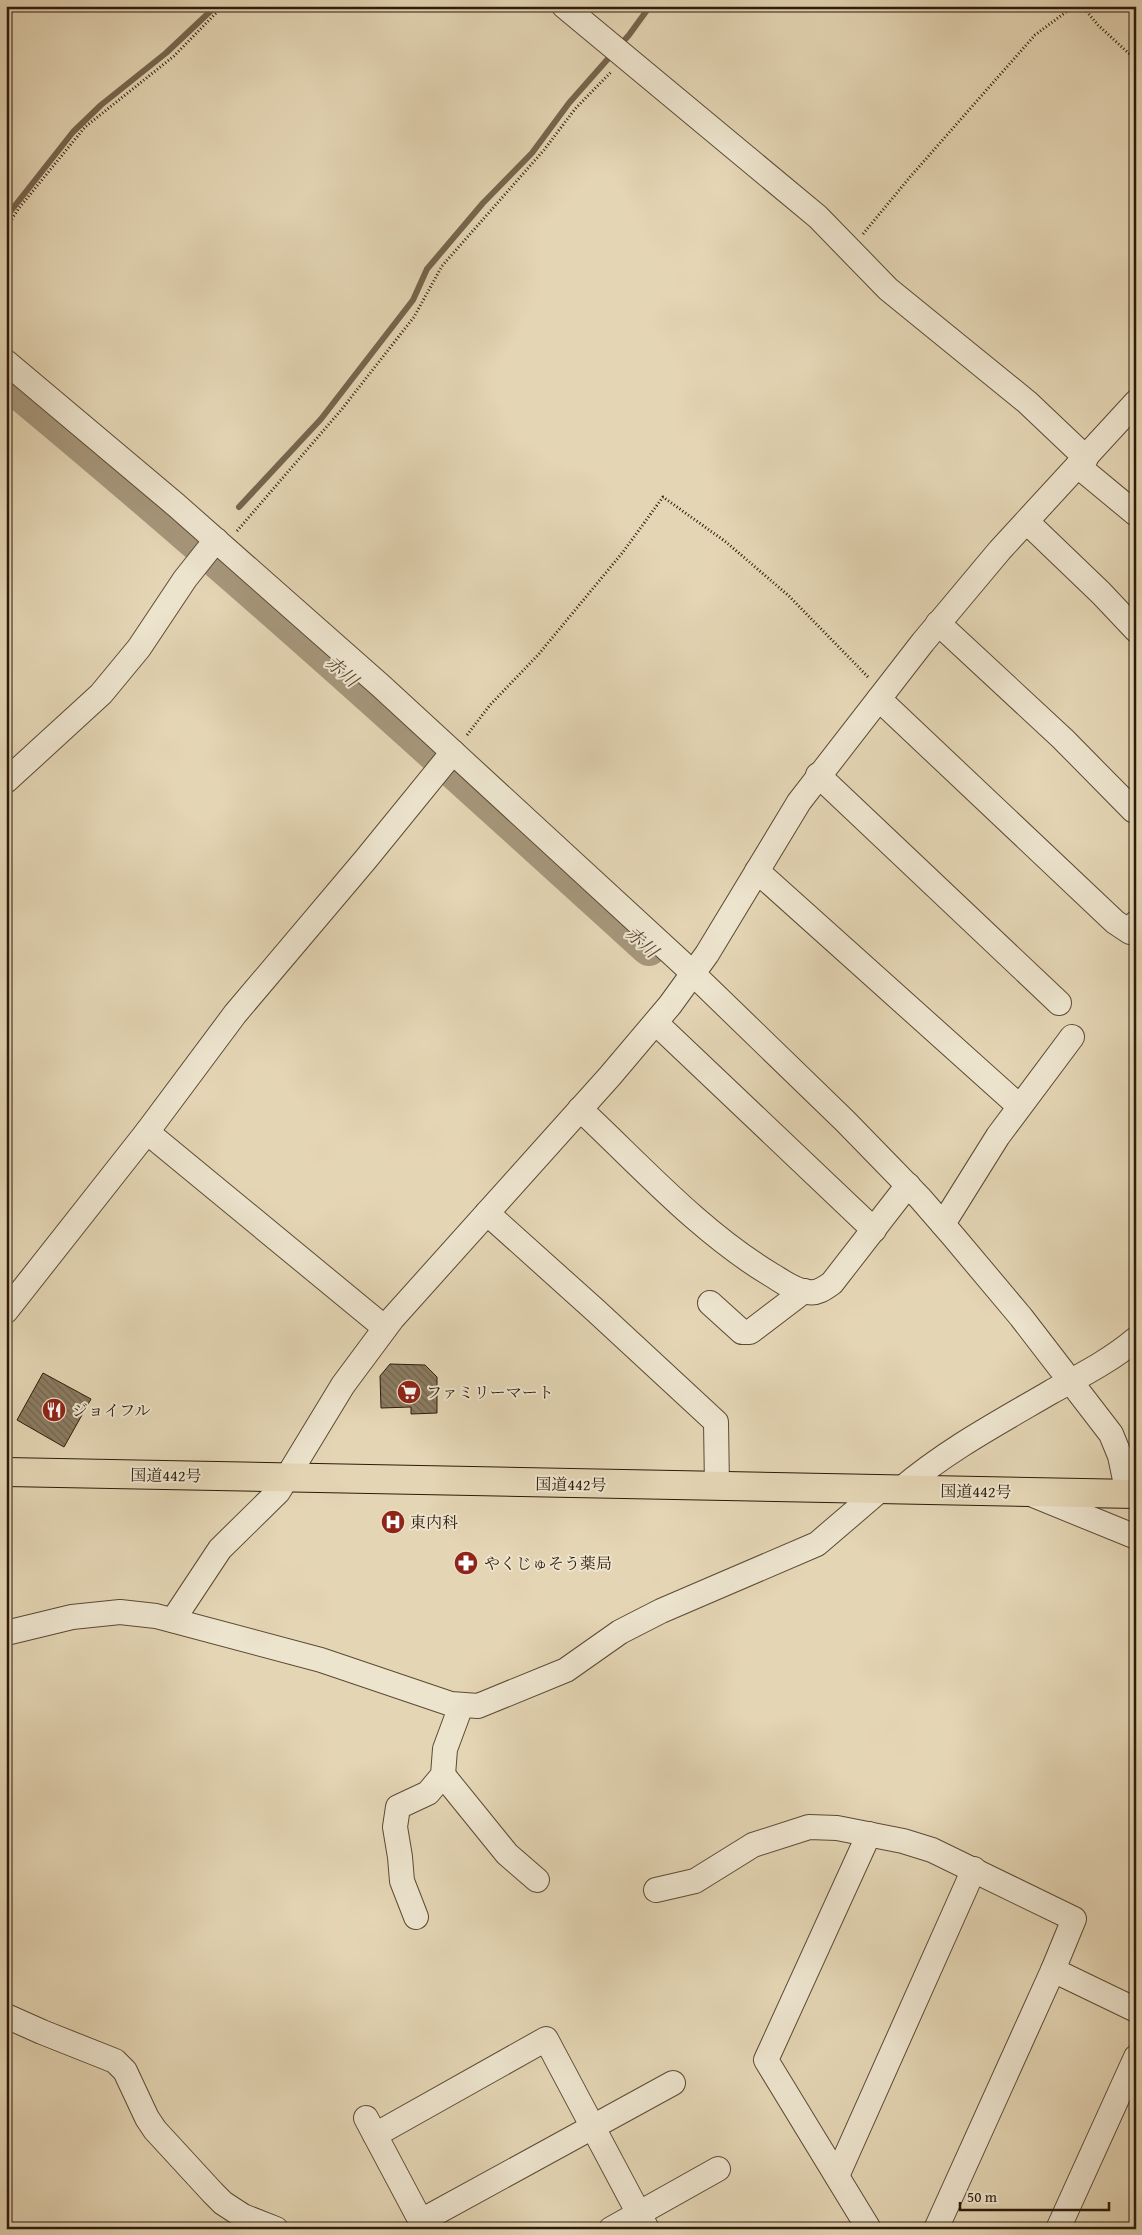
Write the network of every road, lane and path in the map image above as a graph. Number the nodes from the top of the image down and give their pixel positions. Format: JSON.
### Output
{"nodes":[{"id":1,"x":222,"y":6,"type":"edge"},
{"id":2,"x":564,"y":6,"type":"edge"},
{"id":3,"x":1074,"y":6,"type":"edge"},
{"id":4,"x":1082,"y":6,"type":"edge"},
{"id":5,"x":625,"y":57,"type":"junction"},
{"id":6,"x":1136,"y":60,"type":"edge"},
{"id":7,"x":6,"y":228,"type":"edge"},
{"id":8,"x":850,"y":250,"type":"junction"},
{"id":9,"x":6,"y":362,"type":"edge"},
{"id":10,"x":1136,"y":402,"type":"edge"},
{"id":11,"x":1082,"y":462,"type":"junction"},
{"id":12,"x":1136,"y":514,"type":"edge"},
{"id":13,"x":1026,"y":522,"type":"junction"},
{"id":14,"x":220,"y":543,"type":"junction"},
{"id":15,"x":938,"y":623,"type":"junction"},
{"id":16,"x":1136,"y":630,"type":"edge"},
{"id":17,"x":882,"y":695,"type":"junction"},
{"id":18,"x":453,"y":752,"type":"junction"},
{"id":19,"x":818,"y":775,"type":"junction"},
{"id":20,"x":6,"y":781,"type":"edge"},
{"id":21,"x":1133,"y":810,"type":"dead end"},
{"id":22,"x":758,"y":871,"type":"junction"},
{"id":23,"x":1136,"y":923,"type":"edge"},
{"id":24,"x":693,"y":974,"type":"junction"},
{"id":25,"x":1060,"y":1003,"type":"dead end"},
{"id":26,"x":656,"y":1023,"type":"junction"},
{"id":27,"x":1072,"y":1037,"type":"dead end"},
{"id":28,"x":1019,"y":1106,"type":"junction"},
{"id":29,"x":580,"y":1109,"type":"junction"},
{"id":30,"x":147,"y":1132,"type":"junction"},
{"id":31,"x":908,"y":1185,"type":"junction"},
{"id":32,"x":487,"y":1213,"type":"junction"},
{"id":33,"x":943,"y":1224,"type":"junction"},
{"id":34,"x":874,"y":1230,"type":"junction"},
{"id":35,"x":804,"y":1292,"type":"junction"},
{"id":36,"x":710,"y":1303,"type":"dead end"},
{"id":37,"x":6,"y":1312,"type":"edge"},
{"id":38,"x":385,"y":1328,"type":"junction"},
{"id":39,"x":1136,"y":1339,"type":"edge"},
{"id":40,"x":1070,"y":1382,"type":"junction"},
{"id":41,"x":6,"y":1472,"type":"edge"},
{"id":42,"x":288,"y":1478,"type":"junction"},
{"id":43,"x":717,"y":1487,"type":"junction"},
{"id":44,"x":890,"y":1490,"type":"junction"},
{"id":45,"x":1026,"y":1492,"type":"junction"},
{"id":46,"x":1132,"y":1494,"type":"edge"},
{"id":47,"x":1136,"y":1537,"type":"edge"},
{"id":48,"x":173,"y":1620,"type":"junction"},
{"id":49,"x":6,"y":1633,"type":"edge"},
{"id":50,"x":461,"y":1706,"type":"junction"},
{"id":51,"x":443,"y":1775,"type":"junction"},
{"id":52,"x":869,"y":1834,"type":"junction"},
{"id":53,"x":974,"y":1869,"type":"junction"},
{"id":54,"x":537,"y":1880,"type":"dead end"},
{"id":55,"x":656,"y":1890,"type":"dead end"},
{"id":56,"x":416,"y":1917,"type":"dead end"},
{"id":57,"x":1053,"y":1970,"type":"junction"},
{"id":58,"x":1136,"y":2010,"type":"edge"},
{"id":59,"x":6,"y":2016,"type":"edge"},
{"id":60,"x":1136,"y":2057,"type":"edge"},
{"id":61,"x":673,"y":2083,"type":"dead end"},
{"id":62,"x":593,"y":2127,"type":"junction"},
{"id":63,"x":718,"y":2169,"type":"dead end"},
{"id":64,"x":837,"y":2176,"type":"junction"},
{"id":65,"x":643,"y":2221,"type":"edge"},
{"id":66,"x":423,"y":2225,"type":"edge"},
{"id":67,"x":276,"y":2229,"type":"edge"},
{"id":68,"x":611,"y":2229,"type":"edge"},
{"id":69,"x":869,"y":2229,"type":"edge"},
{"id":70,"x":936,"y":2229,"type":"edge"},
{"id":71,"x":1058,"y":2229,"type":"edge"}],
"edges":[{"from":1,"to":7,"type":"path"},
{"from":2,"to":5,"type":"street"},
{"from":3,"to":8,"type":"path"},
{"from":4,"to":6,"type":"path"},
{"from":5,"to":8,"type":"street"},
{"from":5,"to":14,"type":"path"},
{"from":8,"to":11,"type":"street"},
{"from":9,"to":14,"type":"street"},
{"from":10,"to":11,"type":"street"},
{"from":11,"to":12,"type":"street"},
{"from":11,"to":13,"type":"street"},
{"from":13,"to":15,"type":"street"},
{"from":13,"to":16,"type":"street"},
{"from":14,"to":18,"type":"street"},
{"from":14,"to":20,"type":"street"},
{"from":15,"to":17,"type":"street"},
{"from":15,"to":21,"type":"street"},
{"from":17,"to":18,"type":"path"},
{"from":17,"to":19,"type":"street"},
{"from":17,"to":23,"type":"street"},
{"from":18,"to":24,"type":"street"},
{"from":18,"to":30,"type":"street"},
{"from":19,"to":22,"type":"street"},
{"from":19,"to":25,"type":"street"},
{"from":22,"to":24,"type":"street"},
{"from":22,"to":28,"type":"street"},
{"from":24,"to":26,"type":"street"},
{"from":24,"to":31,"type":"street"},
{"from":26,"to":29,"type":"street"},
{"from":26,"to":34,"type":"street"},
{"from":27,"to":28,"type":"street"},
{"from":28,"to":33,"type":"street"},
{"from":29,"to":32,"type":"street"},
{"from":29,"to":35,"type":"street"},
{"from":30,"to":37,"type":"street"},
{"from":30,"to":38,"type":"street"},
{"from":31,"to":33,"type":"street"},
{"from":31,"to":34,"type":"street"},
{"from":32,"to":38,"type":"street"},
{"from":32,"to":43,"type":"street"},
{"from":33,"to":40,"type":"street"},
{"from":34,"to":35,"type":"street"},
{"from":35,"to":36,"type":"street"},
{"from":38,"to":42,"type":"street"},
{"from":39,"to":40,"type":"street"},
{"from":40,"to":44,"type":"street"},
{"from":40,"to":46,"type":"street"},
{"from":41,"to":42,"type":"highway","name":"国道442号"},
{"from":42,"to":43,"type":"highway","name":"国道442号"},
{"from":42,"to":48,"type":"street"},
{"from":43,"to":44,"type":"highway","name":"国道442号"},
{"from":44,"to":45,"type":"highway","name":"国道442号"},
{"from":44,"to":50,"type":"street"},
{"from":45,"to":46,"type":"highway","name":"国道442号"},
{"from":45,"to":47,"type":"street"},
{"from":48,"to":49,"type":"street"},
{"from":48,"to":50,"type":"street"},
{"from":50,"to":51,"type":"street"},
{"from":51,"to":54,"type":"street"},
{"from":51,"to":56,"type":"street"},
{"from":52,"to":53,"type":"street"},
{"from":52,"to":55,"type":"street"},
{"from":52,"to":64,"type":"street"},
{"from":53,"to":57,"type":"street"},
{"from":53,"to":64,"type":"street"},
{"from":57,"to":58,"type":"street"},
{"from":57,"to":70,"type":"street"},
{"from":59,"to":67,"type":"street"},
{"from":60,"to":71,"type":"street"},
{"from":61,"to":62,"type":"street"},
{"from":62,"to":65,"type":"street"},
{"from":62,"to":66,"type":"street"},
{"from":62,"to":66,"type":"street"},
{"from":63,"to":65,"type":"street"},
{"from":64,"to":69,"type":"street"},
{"from":65,"to":68,"type":"street"}]}
